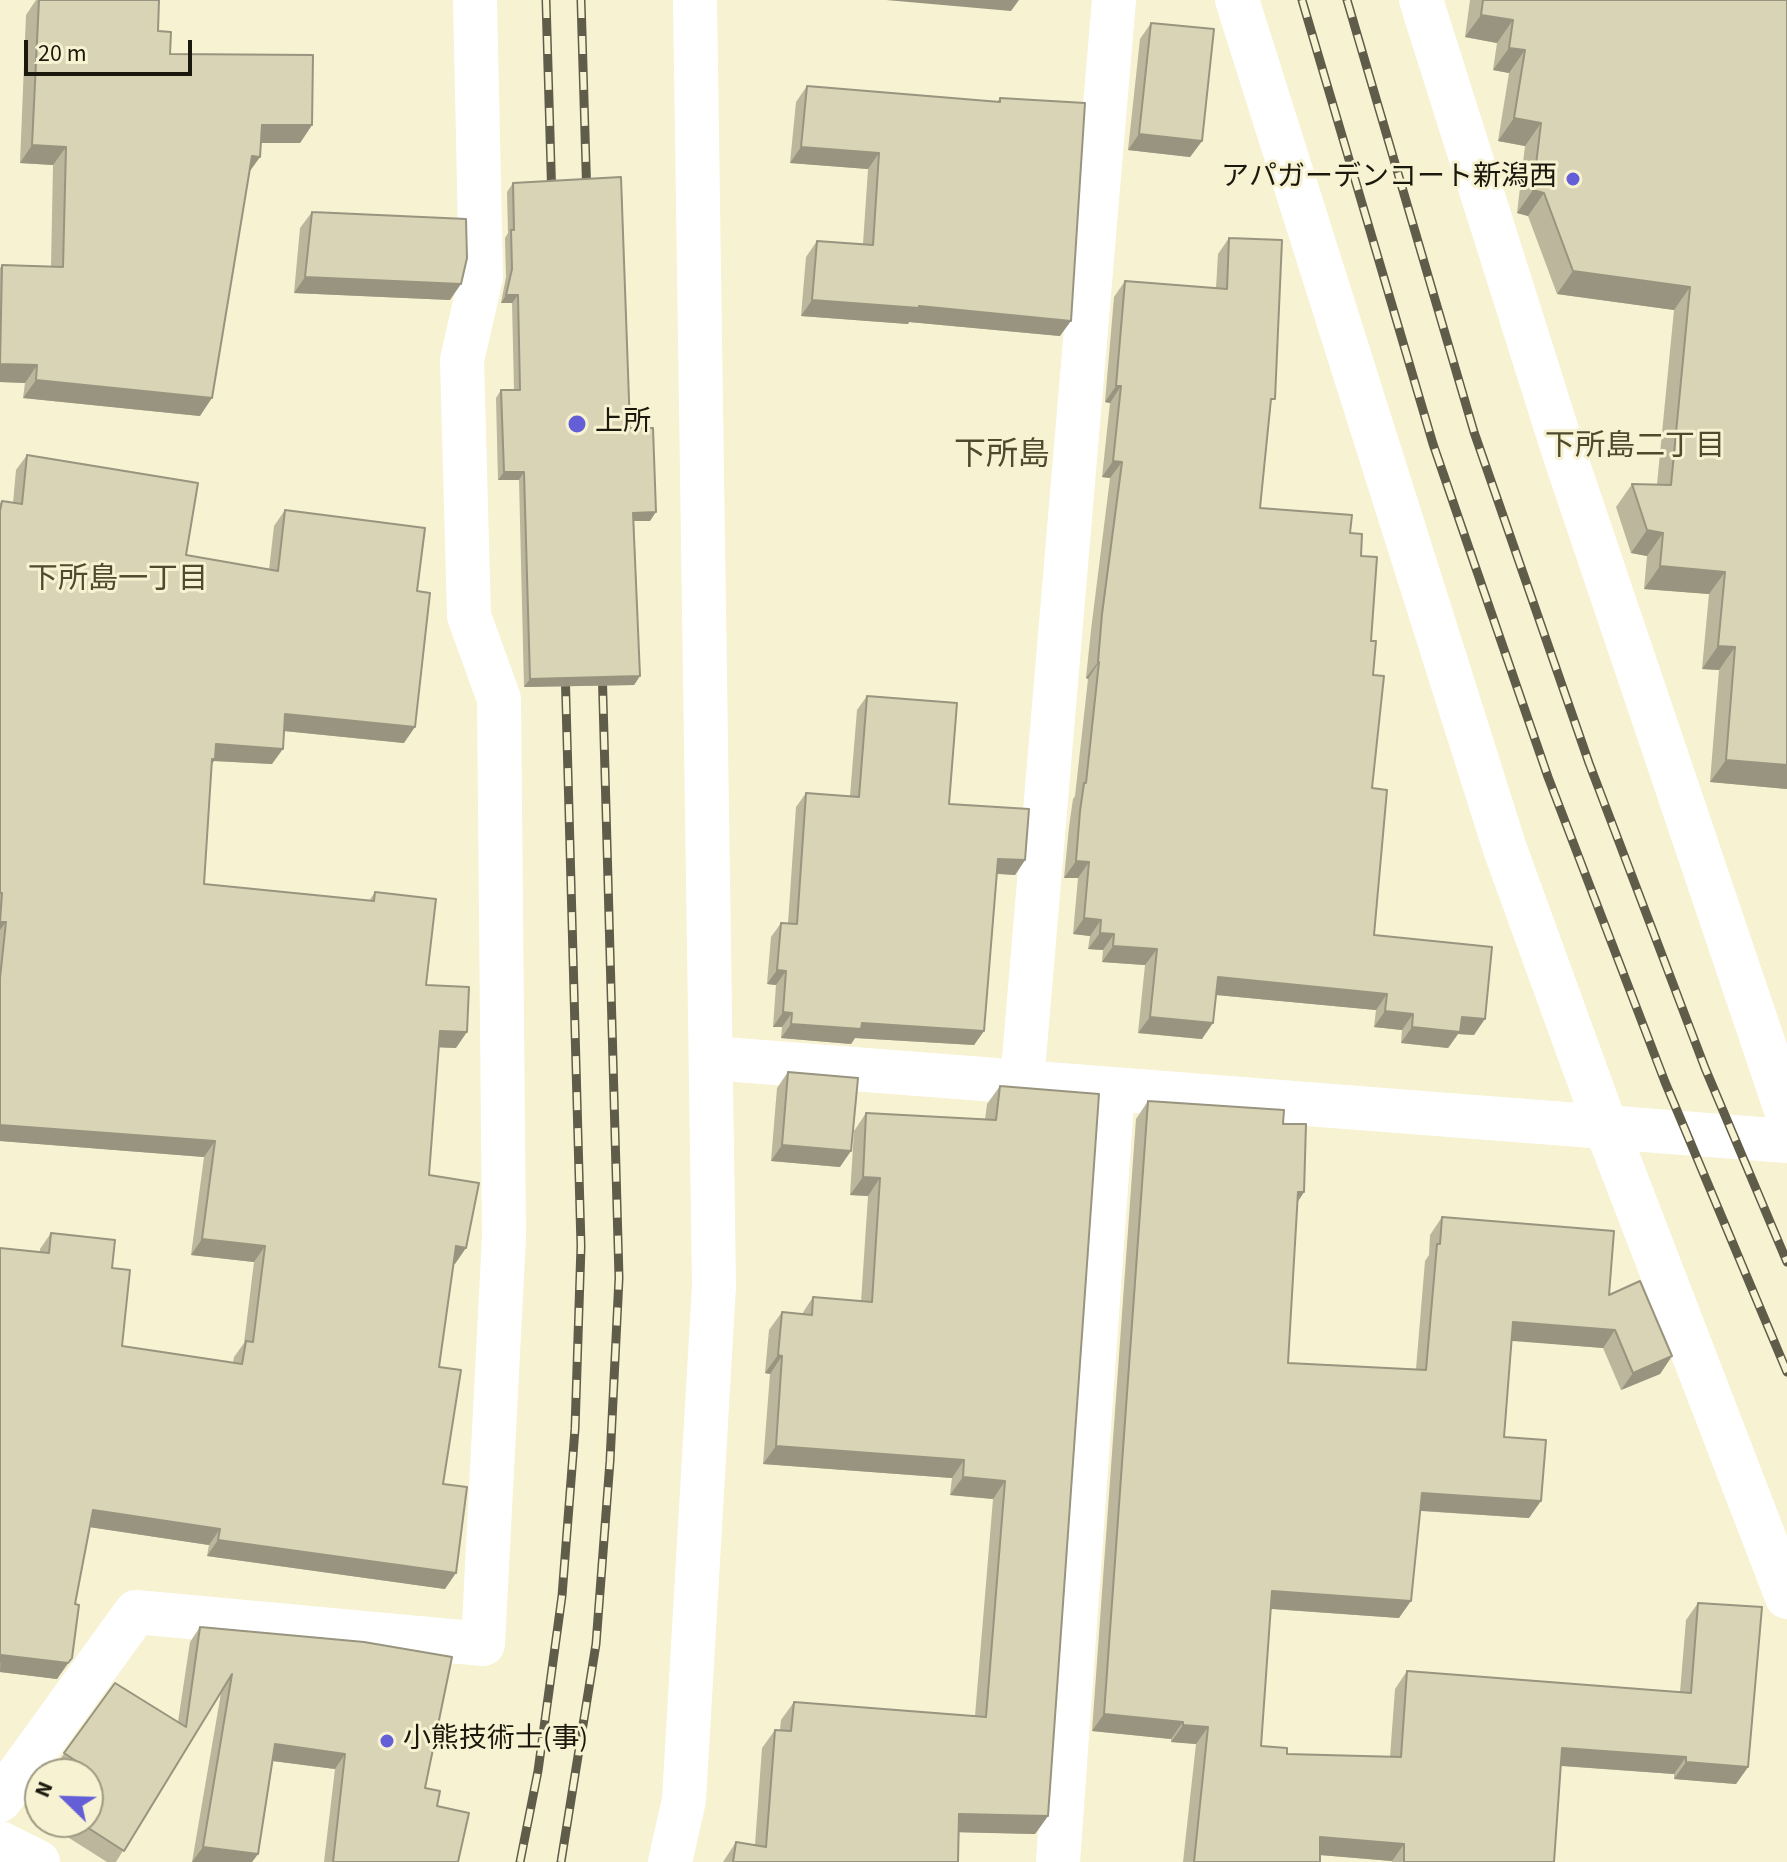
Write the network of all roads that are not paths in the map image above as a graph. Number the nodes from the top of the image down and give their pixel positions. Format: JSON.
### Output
{"nodes":[{"id":1,"x":475,"y":0,"type":"edge"},
{"id":2,"x":695,"y":0,"type":"edge"},
{"id":3,"x":1114,"y":0,"type":"edge"},
{"id":4,"x":1237,"y":0,"type":"edge"},
{"id":5,"x":1421,"y":0,"type":"edge"},
{"id":6,"x":711,"y":1058,"type":"junction"},
{"id":7,"x":1022,"y":1082,"type":"junction"},
{"id":8,"x":1113,"y":1089,"type":"junction"},
{"id":9,"x":1787,"y":1113,"type":"edge"},
{"id":10,"x":1606,"y":1127,"type":"junction"},
{"id":11,"x":1787,"y":1141,"type":"edge"},
{"id":12,"x":1787,"y":1597,"type":"edge"},
{"id":13,"x":0,"y":1800,"type":"edge"},
{"id":14,"x":0,"y":1843,"type":"edge"},
{"id":15,"x":38,"y":1862,"type":"edge"},
{"id":16,"x":670,"y":1862,"type":"edge"},
{"id":17,"x":1058,"y":1862,"type":"edge"}],
"edges":[{"from":1,"to":13,"type":"street"},
{"from":2,"to":6,"type":"street"},
{"from":3,"to":7,"type":"street"},
{"from":4,"to":10,"type":"street"},
{"from":5,"to":9,"type":"street"},
{"from":6,"to":7,"type":"street"},
{"from":6,"to":16,"type":"street"},
{"from":7,"to":8,"type":"street"},
{"from":8,"to":10,"type":"street"},
{"from":8,"to":17,"type":"street"},
{"from":10,"to":11,"type":"street"},
{"from":10,"to":12,"type":"street"},
{"from":14,"to":15,"type":"street"}]}
